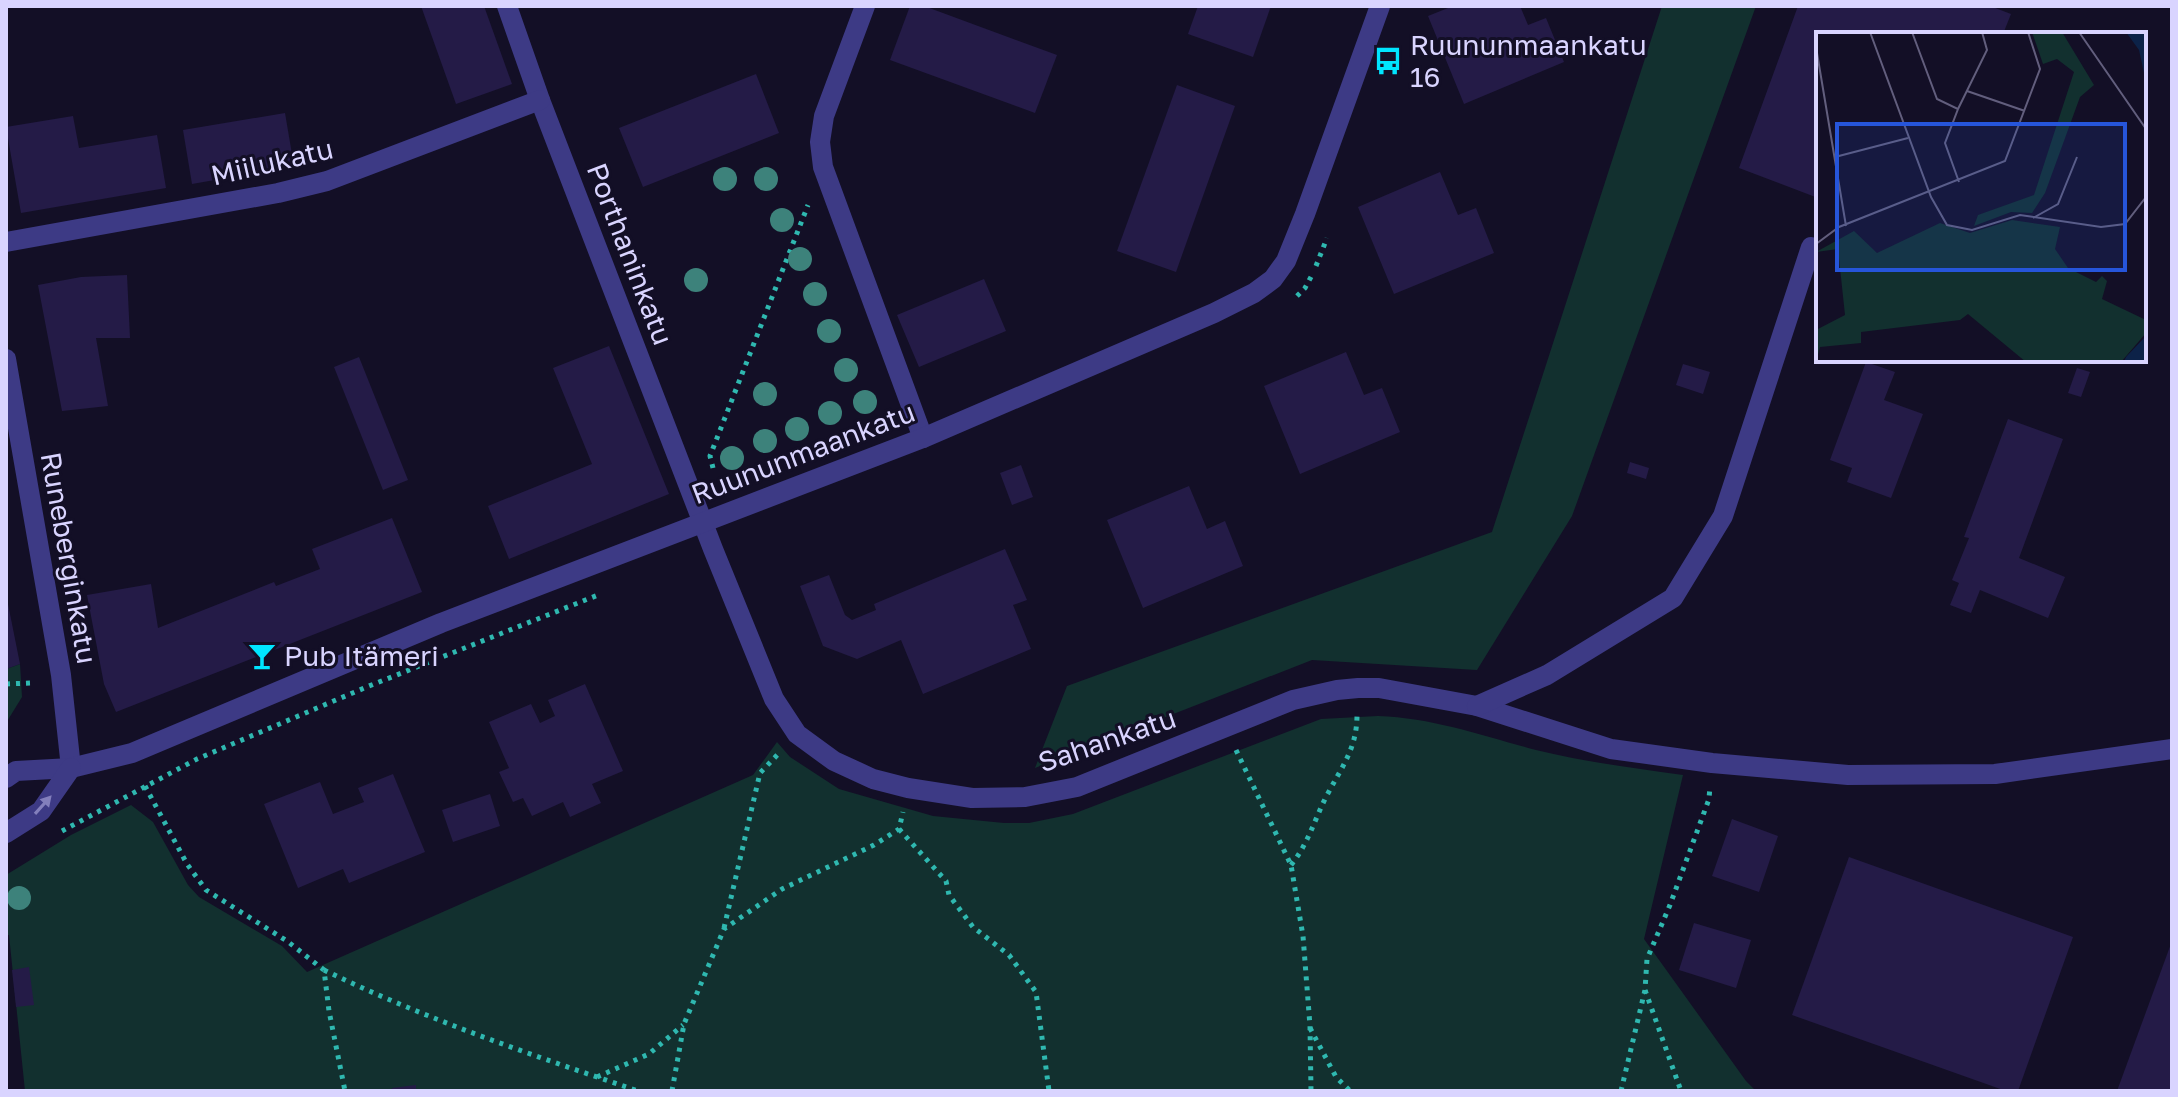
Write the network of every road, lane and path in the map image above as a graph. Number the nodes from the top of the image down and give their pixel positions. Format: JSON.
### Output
{"nodes":[{"id":1,"x":507,"y":6,"type":"edge"},
{"id":2,"x":865,"y":6,"type":"edge"},
{"id":3,"x":1380,"y":6,"type":"edge"},
{"id":4,"x":540,"y":100,"type":"junction"},
{"id":5,"x":827,"y":180,"type":"junction"},
{"id":6,"x":6,"y":242,"type":"edge"},
{"id":7,"x":1811,"y":247,"type":"dead end"},
{"id":8,"x":6,"y":359,"type":"edge"},
{"id":9,"x":923,"y":438,"type":"junction"},
{"id":10,"x":716,"y":477,"type":"dead end"},
{"id":11,"x":703,"y":521,"type":"junction"},
{"id":12,"x":602,"y":593,"type":"dead end"},
{"id":13,"x":30,"y":683,"type":"dead end"},
{"id":14,"x":6,"y":684,"type":"edge"},
{"id":15,"x":1358,"y":688,"type":"junction"},
{"id":16,"x":1477,"y":706,"type":"junction"},
{"id":17,"x":1225,"y":728,"type":"junction"},
{"id":18,"x":797,"y":734,"type":"junction"},
{"id":19,"x":2172,"y":749,"type":"edge"},
{"id":20,"x":1712,"y":763,"type":"junction"},
{"id":21,"x":71,"y":768,"type":"junction"},
{"id":22,"x":6,"y":778,"type":"edge"},
{"id":23,"x":145,"y":786,"type":"junction"},
{"id":24,"x":908,"y":788,"type":"junction"},
{"id":25,"x":899,"y":829,"type":"junction"},
{"id":26,"x":6,"y":833,"type":"edge"},
{"id":27,"x":57,"y":833,"type":"dead end"},
{"id":28,"x":1291,"y":865,"type":"junction"},
{"id":29,"x":724,"y":929,"type":"junction"},
{"id":30,"x":324,"y":970,"type":"junction"},
{"id":31,"x":1645,"y":990,"type":"junction"},
{"id":32,"x":684,"y":1024,"type":"junction"},
{"id":33,"x":1310,"y":1026,"type":"junction"},
{"id":34,"x":597,"y":1077,"type":"junction"},
{"id":35,"x":345,"y":1091,"type":"edge"},
{"id":36,"x":638,"y":1091,"type":"edge"},
{"id":37,"x":672,"y":1091,"type":"edge"},
{"id":38,"x":1049,"y":1091,"type":"edge"},
{"id":39,"x":1311,"y":1091,"type":"edge"},
{"id":40,"x":1350,"y":1091,"type":"edge"},
{"id":41,"x":1621,"y":1091,"type":"edge"},
{"id":42,"x":1681,"y":1091,"type":"edge"}],
"edges":[{"from":1,"to":4,"type":"street","name":"Porthaninkatu"},
{"from":2,"to":5,"type":"street"},
{"from":3,"to":9,"type":"street","name":"Ruununmaankatu"},
{"from":4,"to":6,"type":"street","name":"Miilukatu"},
{"from":4,"to":11,"type":"street","name":"Porthaninkatu"},
{"from":5,"to":9,"type":"street"},
{"from":5,"to":10,"type":"path"},
{"from":7,"to":16,"type":"street"},
{"from":8,"to":21,"type":"street","name":"Runeberginkatu"},
{"from":9,"to":11,"type":"street","name":"Ruununmaankatu"},
{"from":11,"to":18,"type":"street","name":"Sahankatu"},
{"from":11,"to":21,"type":"street","name":"Ruununmaankatu"},
{"from":12,"to":23,"type":"path"},
{"from":13,"to":14,"type":"path"},
{"from":15,"to":16,"type":"street","name":"Sahankatu"},
{"from":15,"to":17,"type":"street","name":"Sahankatu"},
{"from":15,"to":28,"type":"path"},
{"from":16,"to":20,"type":"street","name":"Sahankatu"},
{"from":17,"to":24,"type":"street","name":"Sahankatu"},
{"from":17,"to":28,"type":"path"},
{"from":18,"to":24,"type":"street","name":"Sahankatu"},
{"from":18,"to":29,"type":"path"},
{"from":19,"to":20,"type":"street","name":"Sahankatu"},
{"from":20,"to":31,"type":"path"},
{"from":21,"to":22,"type":"street","name":"Ruununmaankatu"},
{"from":26,"to":21,"type":"street","one_way":true},
{"from":23,"to":27,"type":"path"},
{"from":23,"to":30,"type":"path"},
{"from":24,"to":25,"type":"path"},
{"from":25,"to":29,"type":"path"},
{"from":25,"to":38,"type":"path"},
{"from":28,"to":33,"type":"path"},
{"from":29,"to":32,"type":"path"},
{"from":30,"to":34,"type":"path"},
{"from":30,"to":35,"type":"path"},
{"from":31,"to":41,"type":"path"},
{"from":31,"to":42,"type":"path"},
{"from":32,"to":34,"type":"path"},
{"from":32,"to":37,"type":"path"},
{"from":33,"to":39,"type":"path"},
{"from":33,"to":40,"type":"path"},
{"from":34,"to":36,"type":"path"}]}
